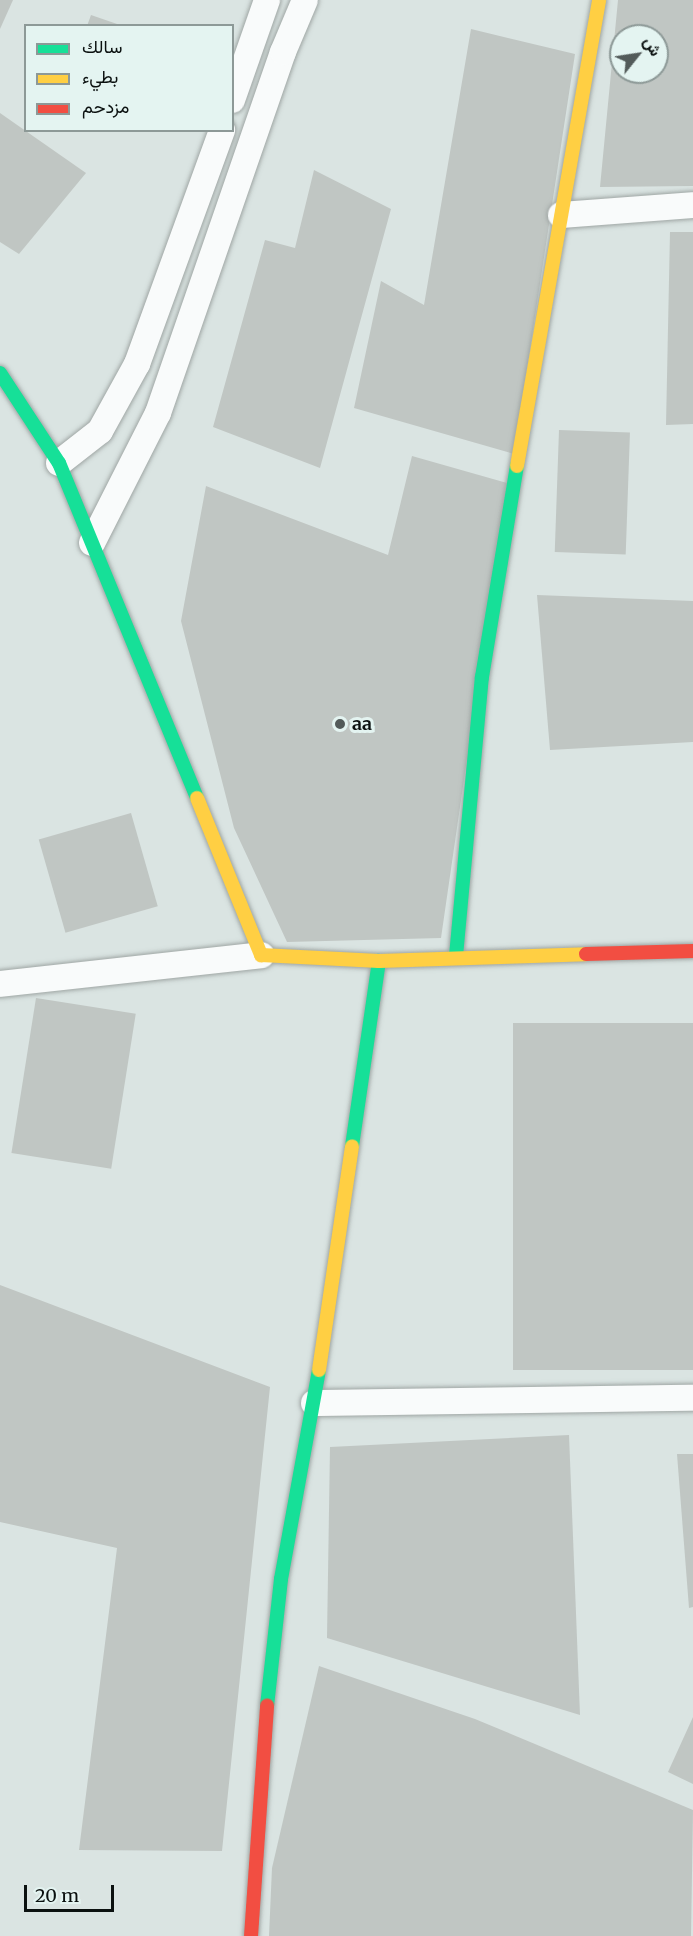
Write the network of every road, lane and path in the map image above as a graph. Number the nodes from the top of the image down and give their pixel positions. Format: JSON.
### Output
{"nodes":[{"id":1,"x":267,"y":0,"type":"edge"},
{"id":2,"x":304,"y":0,"type":"edge"},
{"id":3,"x":599,"y":0,"type":"edge"},
{"id":4,"x":234,"y":94,"type":"edge"},
{"id":5,"x":221,"y":132,"type":"edge"},
{"id":6,"x":693,"y":205,"type":"edge"},
{"id":7,"x":561,"y":215,"type":"junction"},
{"id":8,"x":0,"y":373,"type":"edge"},
{"id":9,"x":59,"y":463,"type":"junction"},
{"id":10,"x":92,"y":543,"type":"junction"},
{"id":11,"x":693,"y":951,"type":"edge"},
{"id":12,"x":261,"y":955,"type":"junction"},
{"id":13,"x":456,"y":956,"type":"junction"},
{"id":14,"x":379,"y":961,"type":"junction"},
{"id":15,"x":0,"y":984,"type":"edge"},
{"id":16,"x":693,"y":1398,"type":"edge"},
{"id":17,"x":314,"y":1402,"type":"junction"},
{"id":18,"x":251,"y":1936,"type":"edge"}],
"edges":[{"from":1,"to":4,"type":"street"},
{"from":2,"to":10,"type":"street"},
{"from":3,"to":7,"type":"street"},
{"from":5,"to":9,"type":"street"},
{"from":6,"to":7,"type":"street"},
{"from":7,"to":13,"type":"street"},
{"from":8,"to":9,"type":"street"},
{"from":9,"to":10,"type":"street"},
{"from":10,"to":12,"type":"street"},
{"from":11,"to":13,"type":"street"},
{"from":12,"to":14,"type":"street"},
{"from":12,"to":15,"type":"street"},
{"from":13,"to":14,"type":"street"},
{"from":14,"to":17,"type":"street"},
{"from":16,"to":17,"type":"street"},
{"from":17,"to":18,"type":"street"}]}
